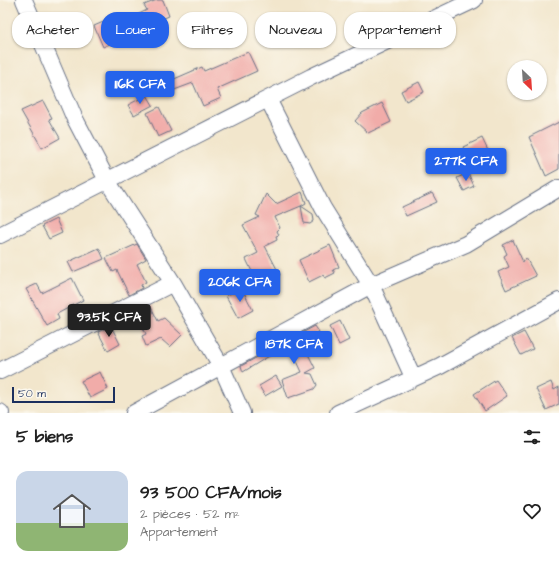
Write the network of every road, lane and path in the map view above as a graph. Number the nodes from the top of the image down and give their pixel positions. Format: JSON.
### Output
{"nodes":[{"id":1,"x":24,"y":0,"type":"edge"},
{"id":2,"x":474,"y":0,"type":"edge"},
{"id":3,"x":268,"y":99,"type":"junction"},
{"id":4,"x":108,"y":182,"type":"junction"},
{"id":5,"x":559,"y":188,"type":"edge"},
{"id":6,"x":0,"y":235,"type":"edge"},
{"id":7,"x":173,"y":283,"type":"junction"},
{"id":8,"x":371,"y":285,"type":"junction"},
{"id":9,"x":559,"y":301,"type":"edge"},
{"id":10,"x":221,"y":366,"type":"junction"},
{"id":11,"x":0,"y":371,"type":"edge"},
{"id":12,"x":413,"y":377,"type":"junction"},
{"id":13,"x":134,"y":413,"type":"edge"},
{"id":14,"x":242,"y":413,"type":"edge"},
{"id":15,"x":338,"y":413,"type":"edge"}],
"edges":[{"from":1,"to":4,"type":"street"},
{"from":2,"to":3,"type":"street"},
{"from":3,"to":4,"type":"street"},
{"from":3,"to":8,"type":"street"},
{"from":4,"to":6,"type":"street"},
{"from":4,"to":7,"type":"street"},
{"from":5,"to":8,"type":"street"},
{"from":7,"to":10,"type":"street"},
{"from":7,"to":11,"type":"street"},
{"from":8,"to":10,"type":"street"},
{"from":8,"to":12,"type":"street"},
{"from":9,"to":12,"type":"street"},
{"from":10,"to":13,"type":"street"},
{"from":10,"to":14,"type":"street"},
{"from":12,"to":15,"type":"street"}]}
